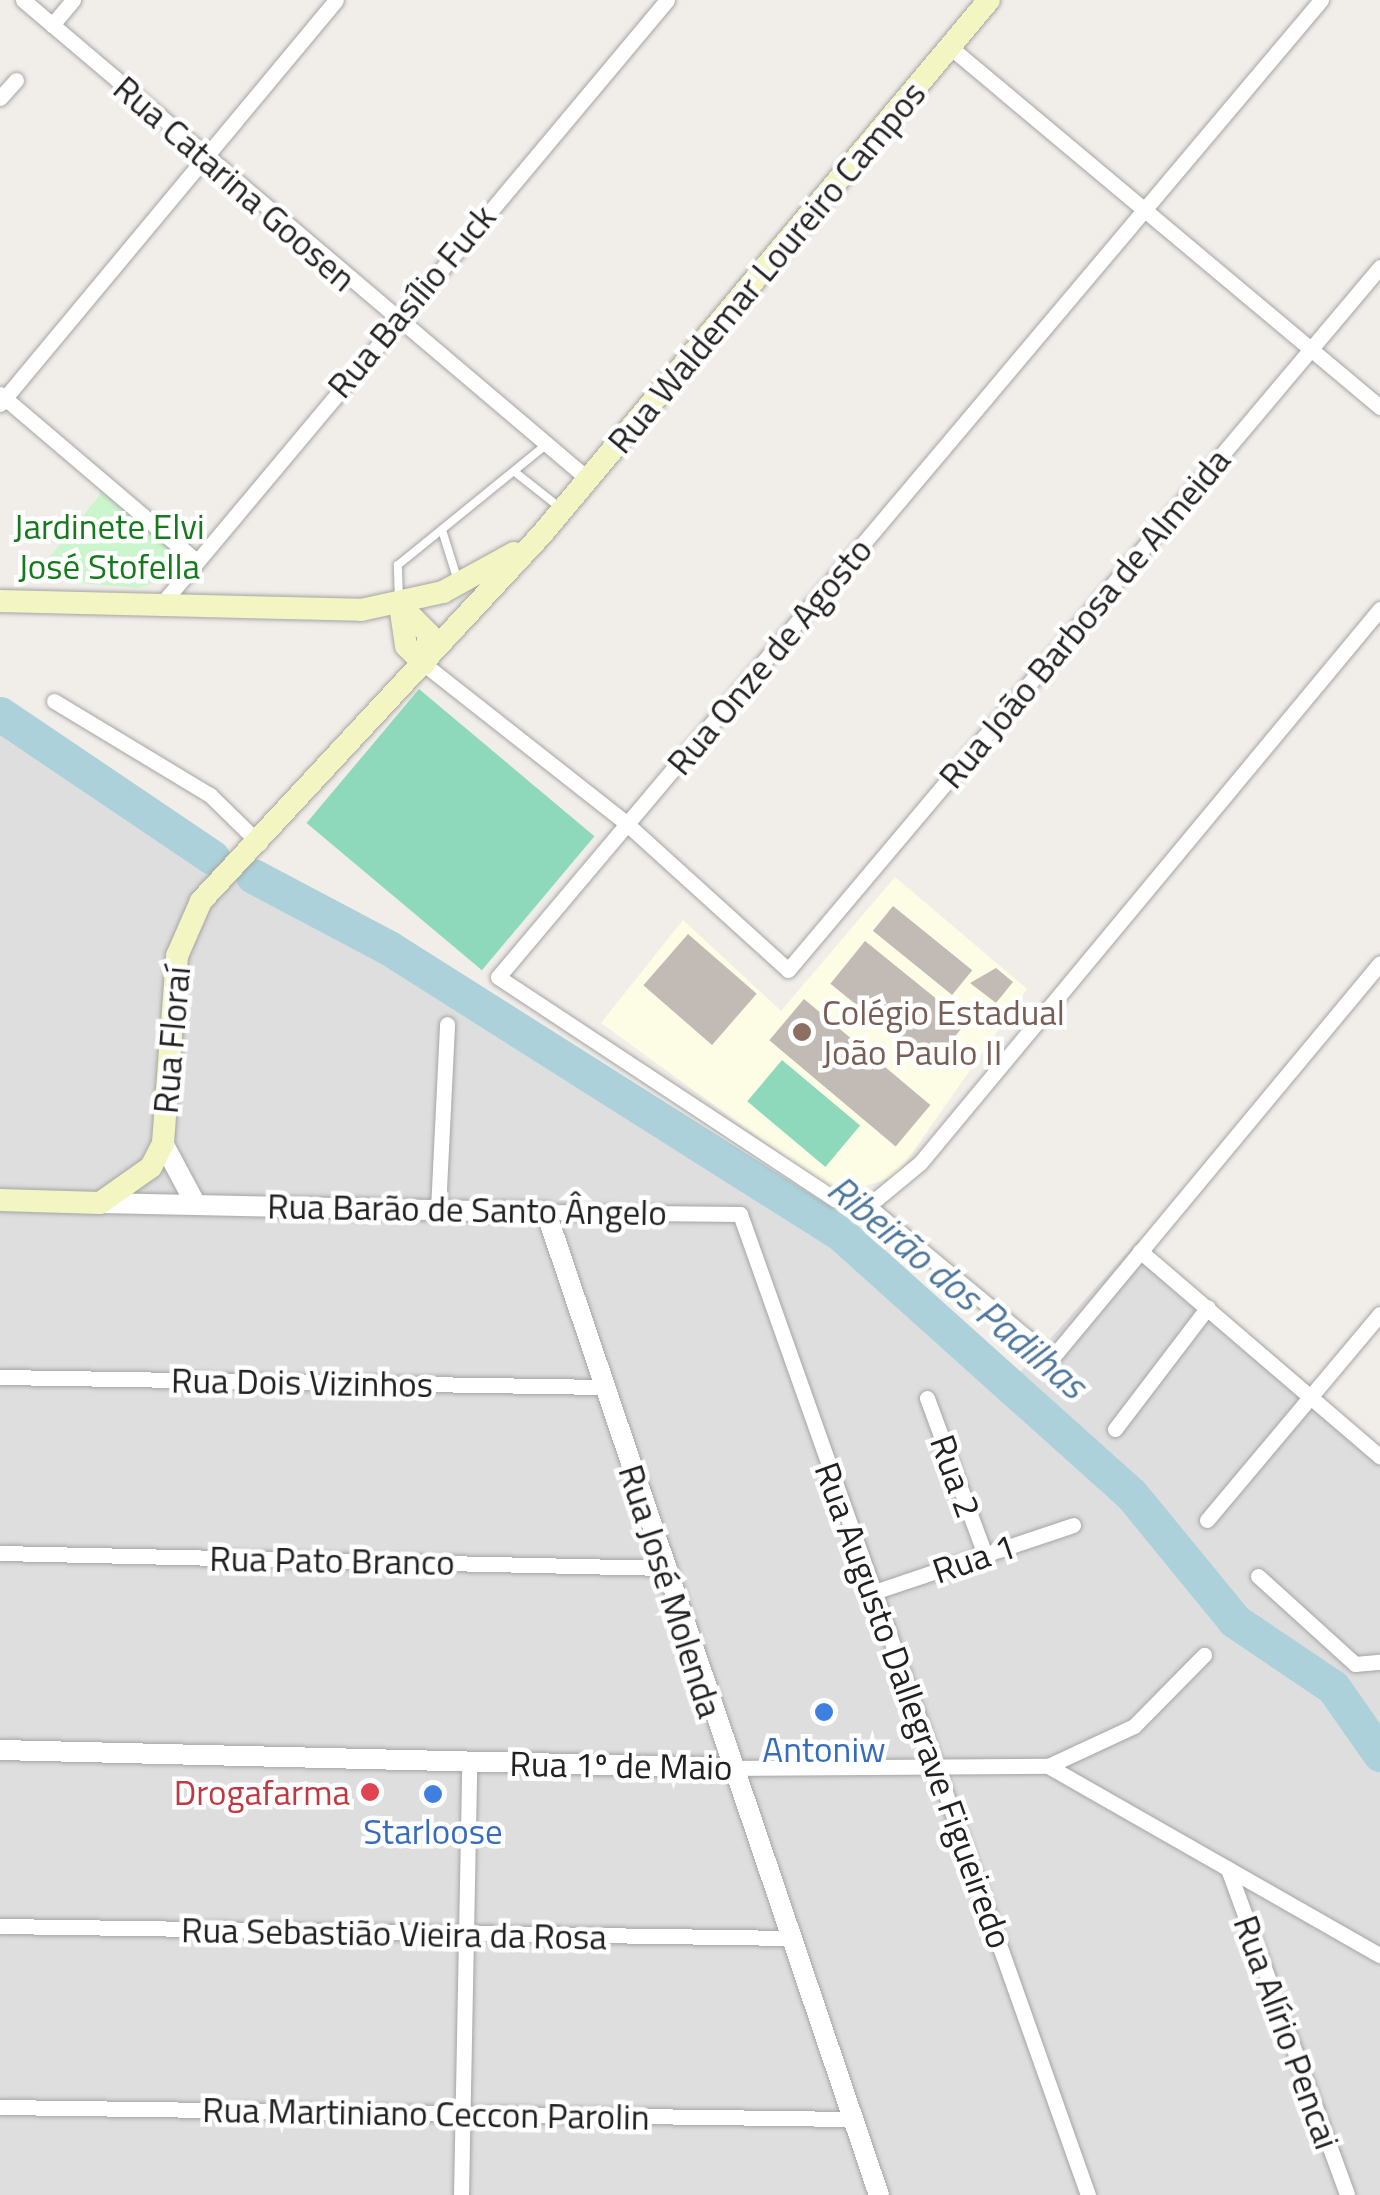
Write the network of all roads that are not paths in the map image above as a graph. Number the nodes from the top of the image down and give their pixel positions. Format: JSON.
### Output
{"nodes":[{"id":1,"x":23,"y":0,"type":"edge"},
{"id":2,"x":73,"y":0,"type":"edge"},
{"id":3,"x":336,"y":0,"type":"edge"},
{"id":4,"x":666,"y":0,"type":"edge"},
{"id":5,"x":989,"y":0,"type":"edge"},
{"id":6,"x":1321,"y":0,"type":"edge"},
{"id":7,"x":52,"y":25,"type":"junction"},
{"id":8,"x":950,"y":48,"type":"junction"},
{"id":9,"x":16,"y":80,"type":"dead end"},
{"id":10,"x":0,"y":98,"type":"edge"},
{"id":11,"x":205,"y":157,"type":"junction"},
{"id":12,"x":1148,"y":207,"type":"junction"},
{"id":13,"x":1380,"y":267,"type":"edge"},
{"id":14,"x":395,"y":320,"type":"junction"},
{"id":15,"x":1310,"y":349,"type":"junction"},
{"id":16,"x":2,"y":399,"type":"edge"},
{"id":17,"x":1380,"y":407,"type":"edge"},
{"id":18,"x":548,"y":442,"type":"junction"},
{"id":19,"x":515,"y":472,"type":"junction"},
{"id":20,"x":588,"y":479,"type":"junction"},
{"id":21,"x":563,"y":509,"type":"junction"},
{"id":22,"x":442,"y":530,"type":"junction"},
{"id":23,"x":542,"y":534,"type":"junction"},
{"id":24,"x":193,"y":558,"type":"junction"},
{"id":25,"x":460,"y":585,"type":"junction"},
{"id":26,"x":0,"y":602,"type":"edge"},
{"id":27,"x":400,"y":605,"type":"junction"},
{"id":28,"x":160,"y":606,"type":"junction"},
{"id":29,"x":1380,"y":609,"type":"edge"},
{"id":30,"x":424,"y":664,"type":"junction"},
{"id":31,"x":54,"y":701,"type":"dead end"},
{"id":32,"x":628,"y":824,"type":"junction"},
{"id":33,"x":259,"y":844,"type":"junction"},
{"id":34,"x":236,"y":868,"type":"joint"},
{"id":35,"x":1380,"y":963,"type":"edge"},
{"id":36,"x":447,"y":1024,"type":"dead end"},
{"id":37,"x":163,"y":1143,"type":"junction"},
{"id":38,"x":0,"y":1200,"type":"edge"},
{"id":39,"x":100,"y":1202,"type":"junction"},
{"id":40,"x":195,"y":1203,"type":"junction"},
{"id":41,"x":868,"y":1206,"type":"junction"},
{"id":42,"x":0,"y":1210,"type":"edge"},
{"id":43,"x":438,"y":1210,"type":"junction"},
{"id":44,"x":546,"y":1212,"type":"junction"},
{"id":45,"x":740,"y":1214,"type":"joint"},
{"id":46,"x":1140,"y":1251,"type":"junction"},
{"id":47,"x":1208,"y":1307,"type":"junction"},
{"id":48,"x":1380,"y":1314,"type":"edge"},
{"id":49,"x":0,"y":1377,"type":"edge"},
{"id":50,"x":604,"y":1387,"type":"junction"},
{"id":51,"x":1312,"y":1394,"type":"junction"},
{"id":52,"x":927,"y":1398,"type":"dead end"},
{"id":53,"x":1116,"y":1429,"type":"dead end"},
{"id":54,"x":1380,"y":1457,"type":"edge"},
{"id":55,"x":1207,"y":1520,"type":"dead end"},
{"id":56,"x":1074,"y":1525,"type":"dead end"},
{"id":57,"x":0,"y":1553,"type":"edge"},
{"id":58,"x":986,"y":1554,"type":"junction"},
{"id":59,"x":664,"y":1568,"type":"junction"},
{"id":60,"x":1258,"y":1576,"type":"dead end"},
{"id":61,"x":874,"y":1592,"type":"junction"},
{"id":62,"x":1204,"y":1655,"type":"dead end"},
{"id":63,"x":1380,"y":1662,"type":"edge"},
{"id":64,"x":0,"y":1750,"type":"edge"},
{"id":65,"x":469,"y":1762,"type":"junction"},
{"id":66,"x":1048,"y":1766,"type":"junction"},
{"id":67,"x":730,"y":1768,"type":"junction"},
{"id":68,"x":937,"y":1769,"type":"junction"},
{"id":69,"x":1228,"y":1868,"type":"junction"},
{"id":70,"x":0,"y":1926,"type":"edge"},
{"id":71,"x":467,"y":1937,"type":"junction"},
{"id":72,"x":788,"y":1938,"type":"junction"},
{"id":73,"x":1380,"y":1955,"type":"edge"},
{"id":74,"x":0,"y":2107,"type":"edge"},
{"id":75,"x":463,"y":2114,"type":"junction"},
{"id":76,"x":852,"y":2119,"type":"junction"},
{"id":77,"x":461,"y":2195,"type":"edge"},
{"id":78,"x":879,"y":2195,"type":"edge"},
{"id":79,"x":1088,"y":2195,"type":"edge"},
{"id":80,"x":1347,"y":2195,"type":"edge"}],
"edges":[{"from":1,"to":7,"type":"street","name":"Rua Catarina Goosen"},
{"from":2,"to":7,"type":"street"},
{"from":3,"to":11,"type":"street"},
{"from":4,"to":14,"type":"street","name":"Rua Basílio Fuck"},
{"from":5,"to":8,"type":"main road","name":"Rua Waldemar Loureiro Campos"},
{"from":6,"to":12,"type":"street","name":"Rua Onze de Agosto"},
{"from":7,"to":11,"type":"street","name":"Rua Catarina Goosen"},
{"from":8,"to":12,"type":"street"},
{"from":8,"to":20,"type":"main road","name":"Rua Waldemar Loureiro Campos"},
{"from":9,"to":10,"type":"street"},
{"from":11,"to":14,"type":"street","name":"Rua Catarina Goosen"},
{"from":11,"to":16,"type":"street"},
{"from":12,"to":15,"type":"street"},
{"from":12,"to":32,"type":"street","name":"Rua Onze de Agosto"},
{"from":13,"to":15,"type":"street","name":"Rua João Barbosa de Almeida"},
{"from":14,"to":18,"type":"street","name":"Rua Catarina Goosen"},
{"from":14,"to":24,"type":"street","name":"Rua Basílio Fuck"},
{"from":15,"to":17,"type":"street"},
{"from":15,"to":32,"type":"street","name":"Rua João Barbosa de Almeida"},
{"from":16,"to":24,"type":"street"},
{"from":18,"to":19,"type":"lane"},
{"from":18,"to":20,"type":"street","name":"Rua Catarina Goosen"},
{"from":19,"to":21,"type":"lane"},
{"from":19,"to":22,"type":"lane"},
{"from":20,"to":21,"type":"main road","name":"Rua Waldemar Loureiro Campos"},
{"from":21,"to":23,"type":"main road","name":"Rua Waldemar Loureiro Campos"},
{"from":22,"to":25,"type":"lane"},
{"from":22,"to":27,"type":"lane"},
{"from":23,"to":25,"type":"main road","name":"Rua Waldemar Loureiro Campos"},
{"from":23,"to":30,"type":"main road","name":"Rua Waldemar Loureiro Campos"},
{"from":24,"to":28,"type":"street","name":"Rua Basílio Fuck"},
{"from":25,"to":27,"type":"main road","name":"Rua Waldemar Loureiro Campos"},
{"from":26,"to":28,"type":"main road","name":"Rua Waldemar Loureiro Campos"},
{"from":27,"to":28,"type":"main road","name":"Rua Waldemar Loureiro Campos"},
{"from":27,"to":30,"type":"main road"},
{"from":29,"to":41,"type":"street"},
{"from":30,"to":32,"type":"street"},
{"from":30,"to":33,"type":"main road","name":"Rua Waldemar Loureiro Campos"},
{"from":31,"to":33,"type":"street"},
{"from":32,"to":41,"type":"street","name":"Rua Onze de Agosto"},
{"from":33,"to":34,"type":"main road","name":"Rua Waldemar Loureiro Campos"},
{"from":34,"to":37,"type":"main road","name":"Rua Floraí"},
{"from":35,"to":46,"type":"street"},
{"from":36,"to":43,"type":"street"},
{"from":37,"to":39,"type":"main road","name":"Rua Floraí"},
{"from":37,"to":40,"type":"street"},
{"from":38,"to":39,"type":"main road","name":"Rua Barão de Santo Ângelo"},
{"from":38,"to":42,"type":"street"},
{"from":39,"to":40,"type":"street","name":"Rua Barão de Santo Ângelo"},
{"from":40,"to":43,"type":"street","name":"Rua Barão de Santo Ângelo"},
{"from":41,"to":46,"type":"street"},
{"from":43,"to":44,"type":"street","name":"Rua Barão de Santo Ângelo"},
{"from":44,"to":45,"type":"street","name":"Rua Barão de Santo Ângelo"},
{"from":44,"to":50,"type":"street","name":"Rua José Molenda"},
{"from":45,"to":61,"type":"street","name":"Rua Augusto Dallegrave Figueiredo"},
{"from":46,"to":47,"type":"street"},
{"from":47,"to":51,"type":"street"},
{"from":47,"to":53,"type":"street"},
{"from":48,"to":51,"type":"street"},
{"from":49,"to":50,"type":"street","name":"Rua Dois Vizinhos"},
{"from":50,"to":59,"type":"street","name":"Rua José Molenda"},
{"from":51,"to":54,"type":"street"},
{"from":51,"to":55,"type":"street"},
{"from":52,"to":58,"type":"street","name":"Rua 2"},
{"from":56,"to":58,"type":"street","name":"Rua 1"},
{"from":57,"to":59,"type":"street","name":"Rua Pato Branco"},
{"from":58,"to":61,"type":"street","name":"Rua 1"},
{"from":59,"to":67,"type":"street","name":"Rua José Molenda"},
{"from":60,"to":63,"type":"street"},
{"from":61,"to":68,"type":"street","name":"Rua Augusto Dallegrave Figueiredo"},
{"from":62,"to":66,"type":"street","name":"Rua 1º de Maio"},
{"from":64,"to":65,"type":"street","name":"Rua 1º de Maio"},
{"from":65,"to":67,"type":"street","name":"Rua 1º de Maio"},
{"from":65,"to":71,"type":"street"},
{"from":66,"to":68,"type":"street","name":"Rua 1º de Maio"},
{"from":66,"to":69,"type":"street"},
{"from":67,"to":68,"type":"street","name":"Rua 1º de Maio"},
{"from":67,"to":72,"type":"street","name":"Rua José Molenda"},
{"from":68,"to":79,"type":"street","name":"Rua Augusto Dallegrave Figueiredo"},
{"from":69,"to":73,"type":"street"},
{"from":69,"to":80,"type":"street","name":"Rua Alírio Pencai"},
{"from":70,"to":71,"type":"street","name":"Rua Sebastião Vieira da Rosa"},
{"from":71,"to":72,"type":"street","name":"Rua Sebastião Vieira da Rosa"},
{"from":71,"to":75,"type":"street"},
{"from":72,"to":76,"type":"street","name":"Rua José Molenda"},
{"from":74,"to":75,"type":"street","name":"Rua Martiniano Ceccon Parolin"},
{"from":75,"to":76,"type":"street","name":"Rua Martiniano Ceccon Parolin"},
{"from":75,"to":77,"type":"street"},
{"from":76,"to":78,"type":"street","name":"Rua José Molenda"}]}
